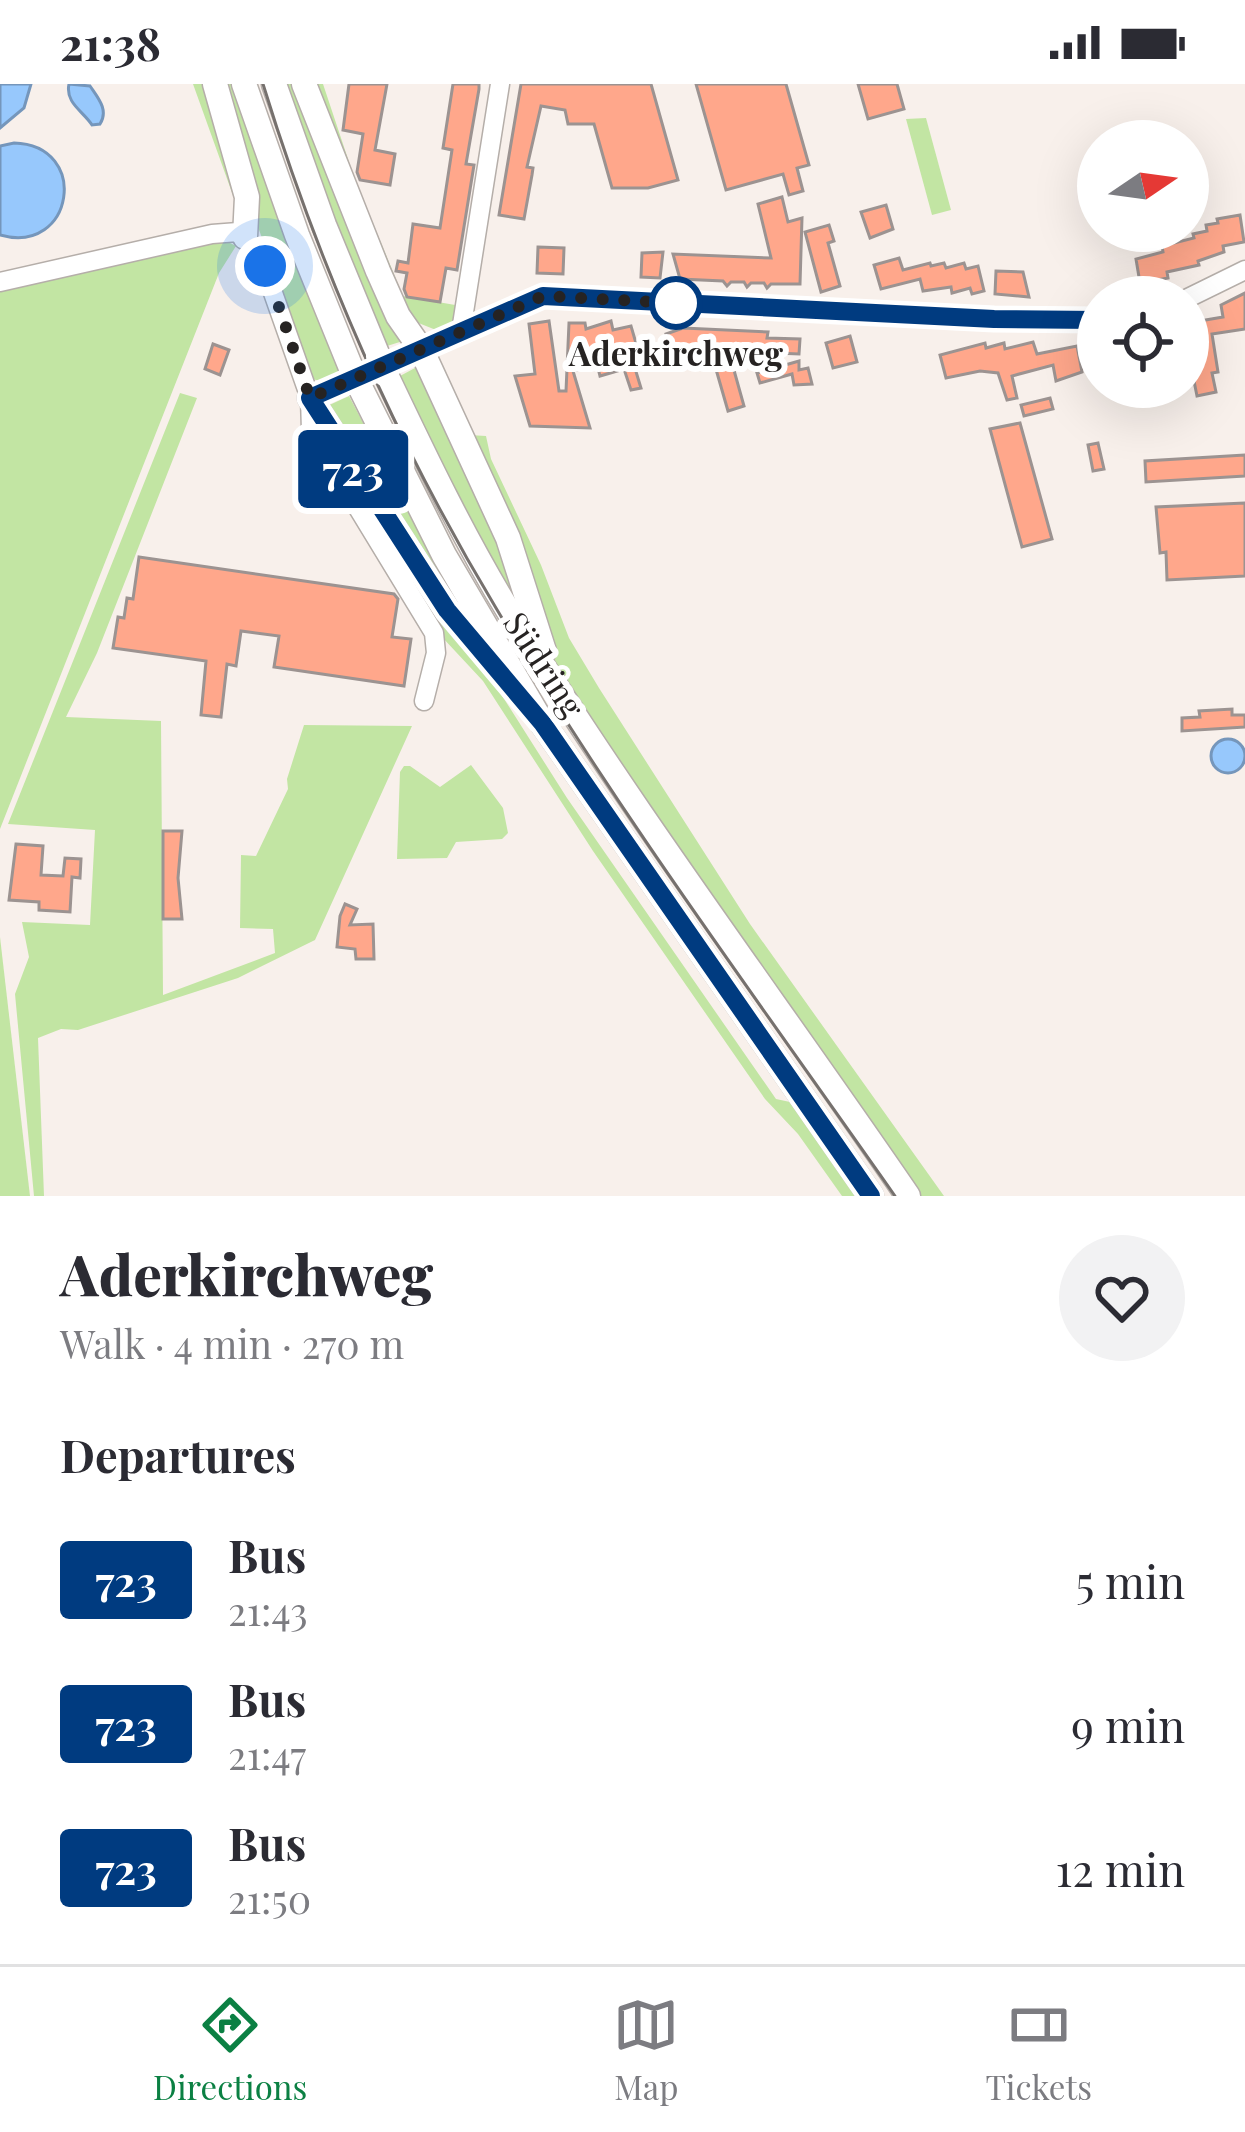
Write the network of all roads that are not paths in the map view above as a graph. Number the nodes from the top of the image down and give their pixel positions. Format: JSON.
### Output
{"nodes":[{"id":1,"x":215,"y":84,"type":"edge"},
{"id":2,"x":244,"y":84,"type":"edge"},
{"id":3,"x":274,"y":84,"type":"edge"},
{"id":4,"x":304,"y":84,"type":"edge"},
{"id":5,"x":500,"y":84,"type":"edge"},
{"id":6,"x":245,"y":237,"type":"junction"},
{"id":7,"x":1245,"y":270,"type":"edge"},
{"id":8,"x":0,"y":282,"type":"edge"},
{"id":9,"x":1209,"y":288,"type":"edge"},
{"id":10,"x":1077,"y":320,"type":"edge"},
{"id":11,"x":461,"y":331,"type":"junction"},
{"id":12,"x":421,"y":349,"type":"junction"},
{"id":13,"x":310,"y":398,"type":"junction"},
{"id":14,"x":554,"y":682,"type":"junction"},
{"id":15,"x":424,"y":701,"type":"dead end"},
{"id":16,"x":543,"y":724,"type":"junction"},
{"id":17,"x":871,"y":1196,"type":"edge"},
{"id":18,"x":908,"y":1196,"type":"edge"}],
"edges":[{"from":1,"to":6,"type":"main road"},
{"from":2,"to":16,"type":"main road","name":"Südring"},
{"from":3,"to":14,"type":"main road","name":"Südring"},
{"from":4,"to":12,"type":"main road"},
{"from":5,"to":11,"type":"street"},
{"from":6,"to":8,"type":"street"},
{"from":6,"to":13,"type":"street"},
{"from":7,"to":9,"type":"street"},
{"from":10,"to":11,"type":"street"},
{"from":11,"to":12,"type":"street"},
{"from":12,"to":13,"type":"street"},
{"from":12,"to":14,"type":"main road"},
{"from":13,"to":15,"type":"street"},
{"from":13,"to":16,"type":"main road"},
{"from":14,"to":18,"type":"main road","name":"Südring"},
{"from":16,"to":17,"type":"main road","name":"Südring"}]}
